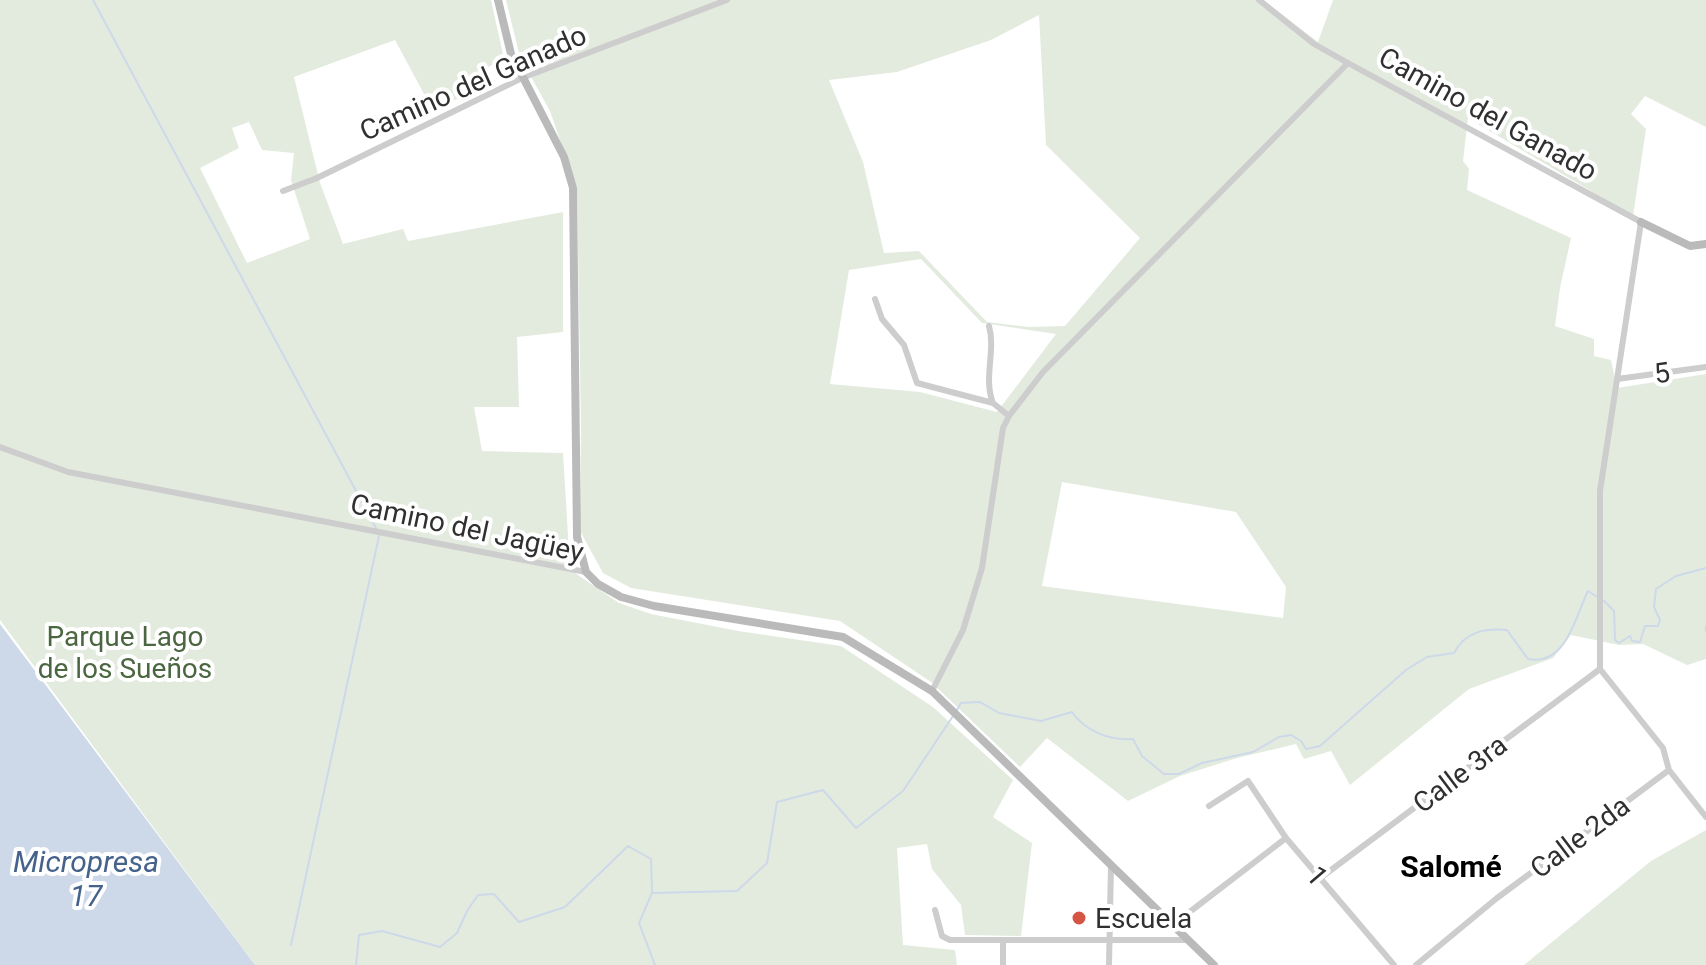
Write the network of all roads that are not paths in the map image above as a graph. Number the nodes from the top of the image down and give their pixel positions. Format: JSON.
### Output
{"nodes":[{"id":1,"x":498,"y":0,"type":"edge"},
{"id":2,"x":727,"y":0,"type":"edge"},
{"id":3,"x":1259,"y":0,"type":"edge"},
{"id":4,"x":1348,"y":63,"type":"junction"},
{"id":5,"x":522,"y":78,"type":"junction"},
{"id":6,"x":283,"y":191,"type":"dead end"},
{"id":7,"x":1641,"y":222,"type":"junction"},
{"id":8,"x":1706,"y":244,"type":"edge"},
{"id":9,"x":875,"y":299,"type":"dead end"},
{"id":10,"x":989,"y":326,"type":"dead end"},
{"id":11,"x":1706,"y":367,"type":"edge"},
{"id":12,"x":1617,"y":379,"type":"junction"},
{"id":13,"x":993,"y":403,"type":"junction"},
{"id":14,"x":1009,"y":416,"type":"junction"},
{"id":15,"x":0,"y":447,"type":"edge"},
{"id":16,"x":586,"y":572,"type":"junction"},
{"id":17,"x":1600,"y":669,"type":"junction"},
{"id":18,"x":932,"y":691,"type":"junction"},
{"id":19,"x":1669,"y":770,"type":"junction"},
{"id":20,"x":1209,"y":806,"type":"dead end"},
{"id":21,"x":1706,"y":817,"type":"edge"},
{"id":22,"x":1286,"y":838,"type":"junction"},
{"id":23,"x":1111,"y":865,"type":"junction"},
{"id":24,"x":1319,"y":879,"type":"junction"},
{"id":25,"x":935,"y":910,"type":"dead end"},
{"id":26,"x":1174,"y":924,"type":"junction"},
{"id":27,"x":1191,"y":940,"type":"junction"},
{"id":28,"x":1003,"y":941,"type":"junction"},
{"id":29,"x":1109,"y":941,"type":"junction"},
{"id":30,"x":1003,"y":965,"type":"edge"},
{"id":31,"x":1109,"y":965,"type":"edge"},
{"id":32,"x":1214,"y":965,"type":"edge"},
{"id":33,"x":1394,"y":965,"type":"edge"},
{"id":34,"x":1416,"y":965,"type":"edge"}],
"edges":[{"from":1,"to":5,"type":"street"},
{"from":2,"to":5,"type":"street","name":"Camino del Ganado"},
{"from":3,"to":4,"type":"street","name":"Camino del Ganado"},
{"from":4,"to":7,"type":"street","name":"Camino del Ganado"},
{"from":4,"to":14,"type":"street"},
{"from":5,"to":6,"type":"street","name":"Camino del Ganado"},
{"from":5,"to":16,"type":"street"},
{"from":7,"to":8,"type":"street","name":"Camino del Ganado"},
{"from":7,"to":12,"type":"street"},
{"from":9,"to":13,"type":"street"},
{"from":10,"to":13,"type":"street"},
{"from":11,"to":12,"type":"street","name":"5"},
{"from":12,"to":17,"type":"street"},
{"from":13,"to":14,"type":"street"},
{"from":14,"to":18,"type":"street"},
{"from":15,"to":16,"type":"street","name":"Camino del Jagüey"},
{"from":16,"to":18,"type":"street","name":"Camino del Jagüey"},
{"from":17,"to":19,"type":"street"},
{"from":17,"to":24,"type":"street","name":"Calle 3ra"},
{"from":18,"to":23,"type":"street","name":"Camino del Jagüey"},
{"from":19,"to":21,"type":"street"},
{"from":19,"to":34,"type":"street","name":"Calle 2da"},
{"from":20,"to":22,"type":"street","name":"1"},
{"from":22,"to":24,"type":"street","name":"1"},
{"from":22,"to":26,"type":"street"},
{"from":23,"to":26,"type":"street","name":"Camino del Jagüey"},
{"from":23,"to":29,"type":"street"},
{"from":24,"to":33,"type":"street","name":"1"},
{"from":25,"to":28,"type":"street"},
{"from":26,"to":27,"type":"street","name":"Camino del Jagüey"},
{"from":27,"to":29,"type":"street"},
{"from":27,"to":32,"type":"street","name":"Camino del Jagüey"},
{"from":28,"to":29,"type":"street"},
{"from":28,"to":30,"type":"street"},
{"from":29,"to":31,"type":"street"}]}
